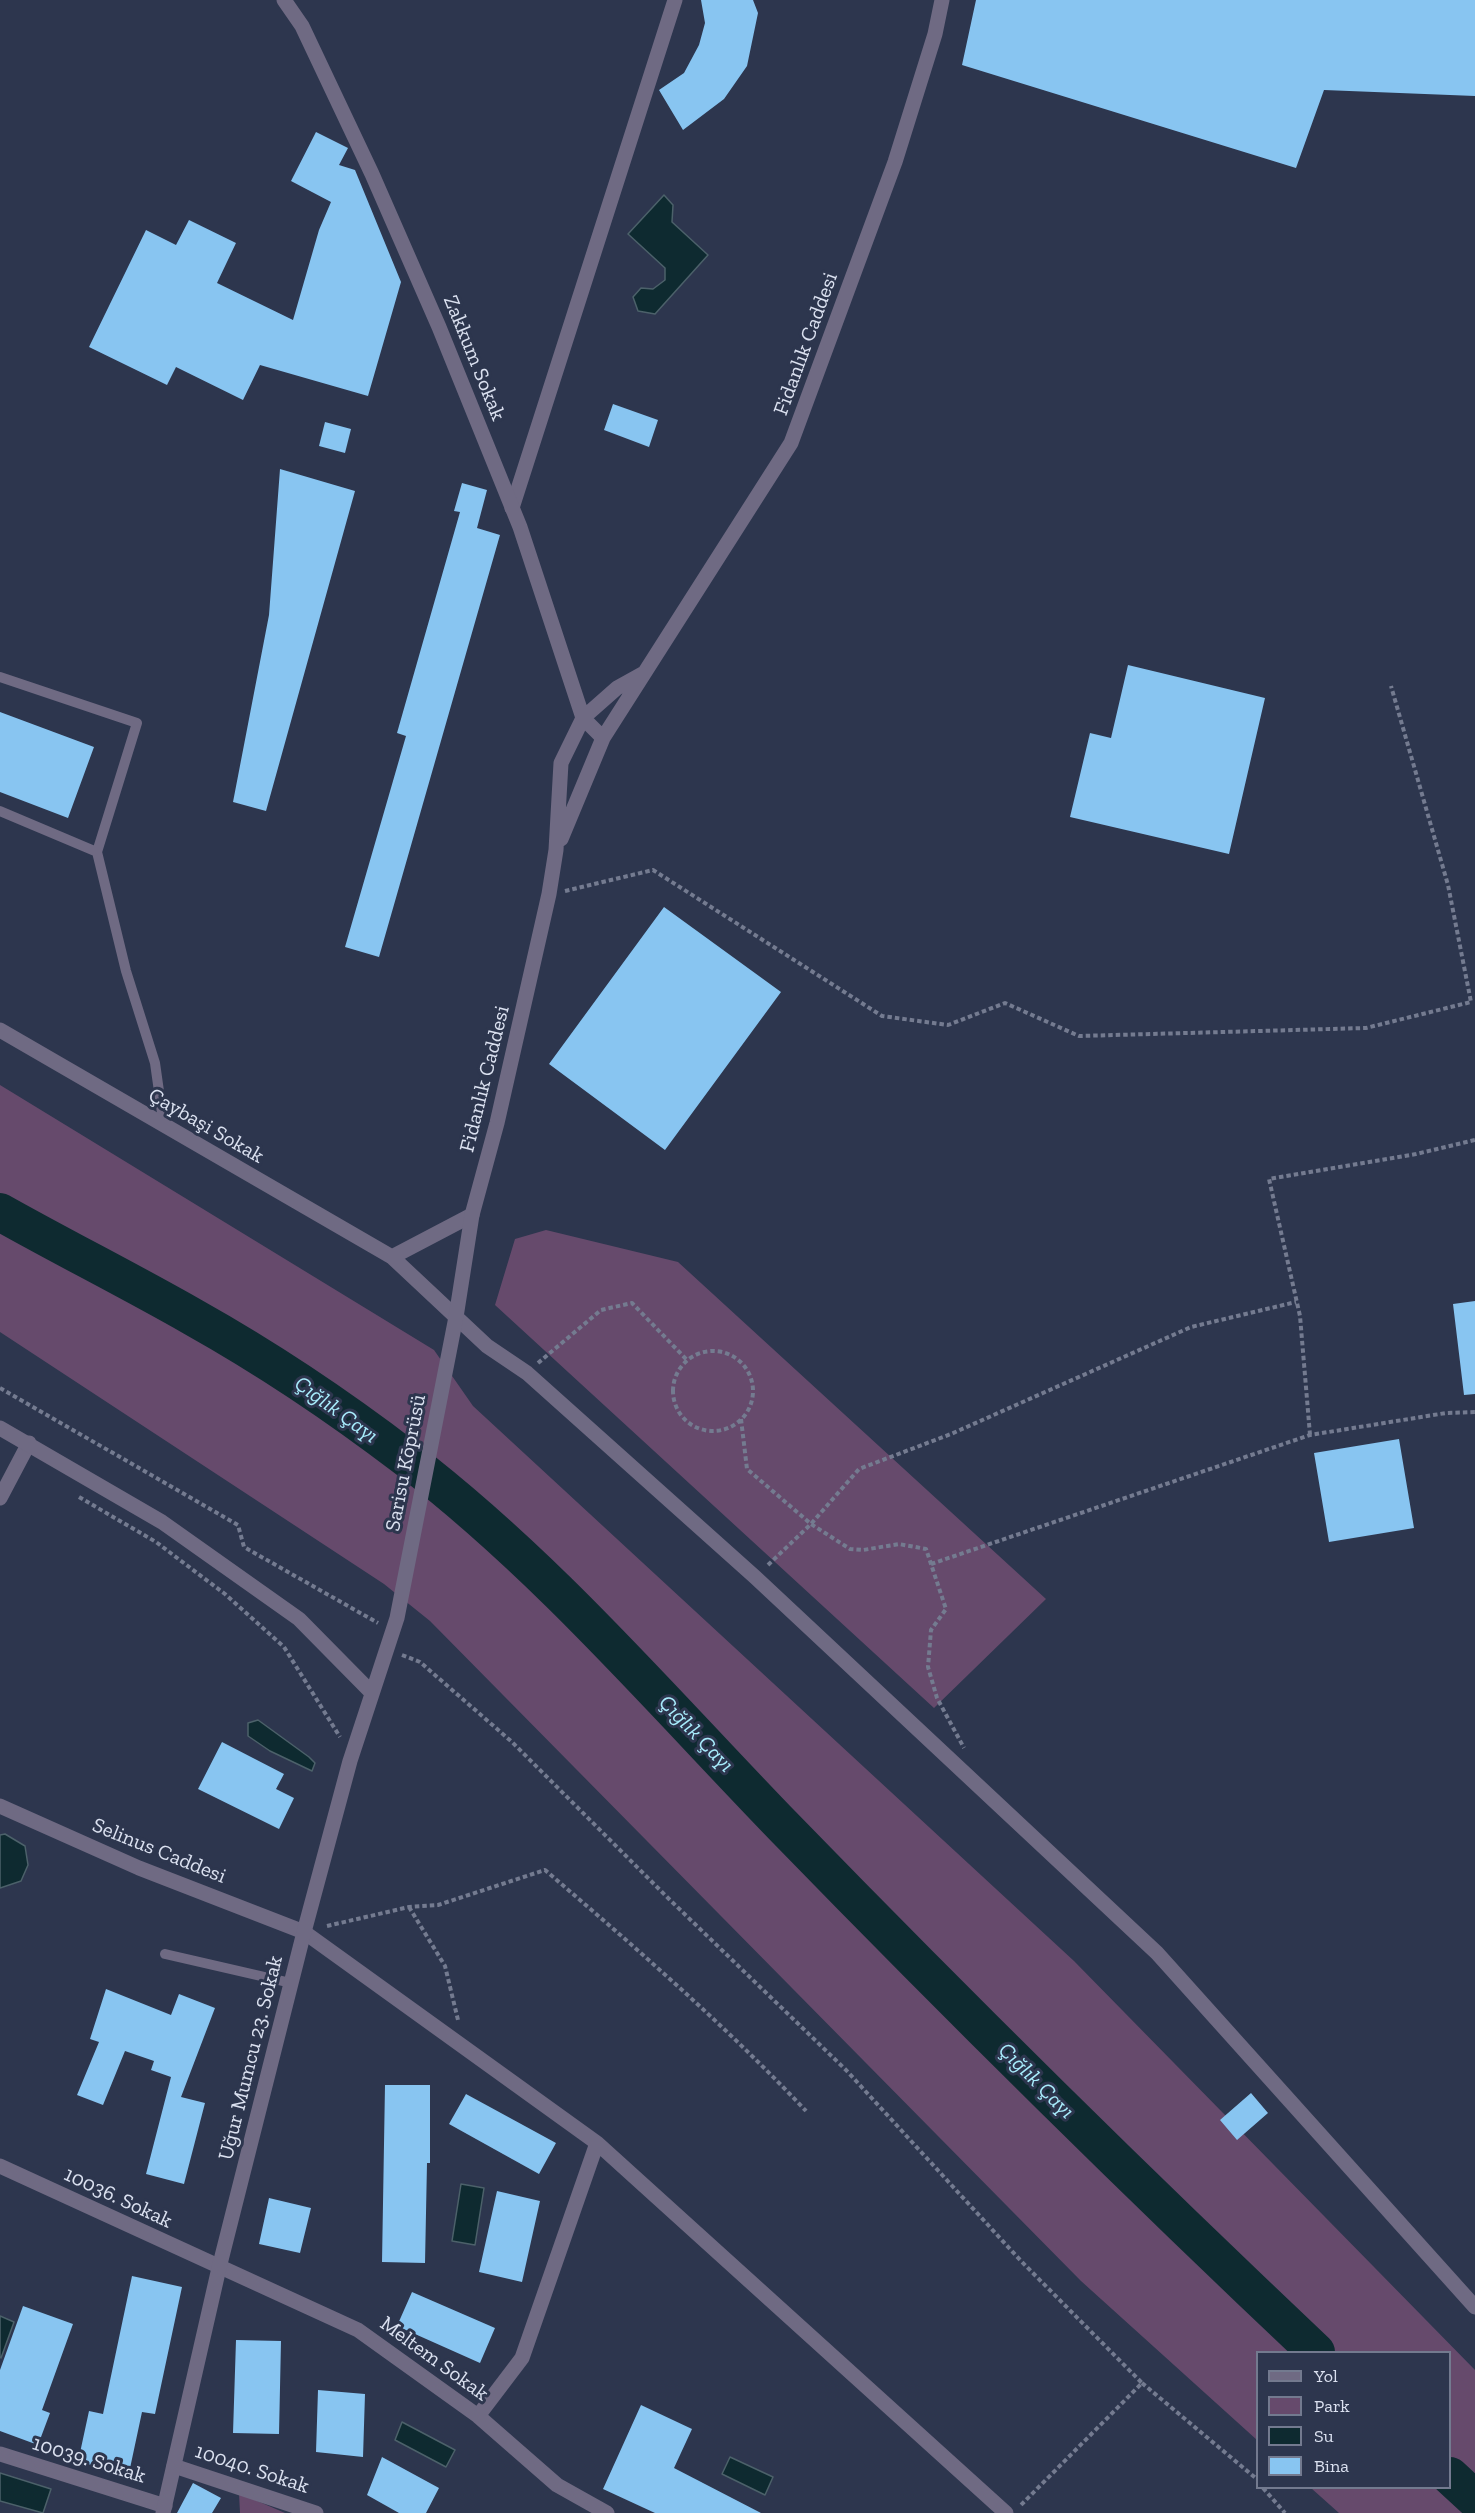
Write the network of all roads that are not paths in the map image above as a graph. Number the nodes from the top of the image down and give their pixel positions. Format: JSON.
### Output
{"nodes":[{"id":1,"x":284,"y":0,"type":"edge"},
{"id":2,"x":675,"y":0,"type":"edge"},
{"id":3,"x":942,"y":0,"type":"edge"},
{"id":4,"x":512,"y":508,"type":"junction"},
{"id":5,"x":644,"y":673,"type":"junction"},
{"id":6,"x":0,"y":677,"type":"edge"},
{"id":7,"x":583,"y":718,"type":"junction"},
{"id":8,"x":603,"y":738,"type":"junction"},
{"id":9,"x":0,"y":811,"type":"edge"},
{"id":10,"x":556,"y":850,"type":"junction"},
{"id":11,"x":97,"y":852,"type":"junction"},
{"id":12,"x":0,"y":1030,"type":"edge"},
{"id":13,"x":164,"y":1127,"type":"junction"},
{"id":14,"x":472,"y":1215,"type":"junction"},
{"id":15,"x":392,"y":1257,"type":"junction"},
{"id":16,"x":456,"y":1317,"type":"junction"},
{"id":17,"x":0,"y":1428,"type":"edge"},
{"id":18,"x":29,"y":1443,"type":"junction"},
{"id":19,"x":0,"y":1498,"type":"edge"},
{"id":20,"x":395,"y":1624,"type":"joint"},
{"id":21,"x":371,"y":1692,"type":"junction"},
{"id":22,"x":0,"y":1806,"type":"edge"},
{"id":23,"x":304,"y":1932,"type":"junction"},
{"id":24,"x":165,"y":1954,"type":"dead end"},
{"id":25,"x":291,"y":1983,"type":"junction"},
{"id":26,"x":597,"y":2143,"type":"junction"},
{"id":27,"x":0,"y":2166,"type":"edge"},
{"id":28,"x":219,"y":2268,"type":"junction"},
{"id":29,"x":1475,"y":2307,"type":"edge"},
{"id":30,"x":478,"y":2416,"type":"junction"},
{"id":31,"x":0,"y":2454,"type":"edge"},
{"id":32,"x":174,"y":2466,"type":"junction"},
{"id":33,"x":164,"y":2509,"type":"edge"},
{"id":34,"x":316,"y":2513,"type":"edge"},
{"id":35,"x":607,"y":2513,"type":"edge"},
{"id":36,"x":1006,"y":2513,"type":"edge"}],
"edges":[{"from":1,"to":4,"type":"street","name":"Zakkum Sokak"},
{"from":2,"to":4,"type":"street"},
{"from":3,"to":5,"type":"street","name":"Fidanlık Caddesi"},
{"from":4,"to":7,"type":"street","name":"Zakkum Sokak"},
{"from":5,"to":7,"type":"street","name":"Fidanlık Caddesi"},
{"from":5,"to":8,"type":"street","name":"Fidanlık Caddesi"},
{"from":6,"to":11,"type":"lane"},
{"from":7,"to":8,"type":"street","name":"Zakkum Sokak"},
{"from":7,"to":10,"type":"street","name":"Fidanlık Caddesi"},
{"from":8,"to":10,"type":"street","name":"Fidanlık Caddesi"},
{"from":9,"to":11,"type":"lane"},
{"from":10,"to":14,"type":"street","name":"Fidanlık Caddesi"},
{"from":11,"to":13,"type":"lane"},
{"from":12,"to":13,"type":"street","name":"Çaybaşi Sokak"},
{"from":13,"to":15,"type":"street","name":"Çaybaşi Sokak"},
{"from":14,"to":15,"type":"street"},
{"from":14,"to":16,"type":"street","name":"Fidanlık Caddesi"},
{"from":15,"to":16,"type":"street","name":"Çaybaşi Sokak"},
{"from":16,"to":20,"type":"street","name":"Sarisu Kōprüsü"},
{"from":16,"to":29,"type":"street","name":"Çaybaşi Sokak"},
{"from":17,"to":18,"type":"street"},
{"from":18,"to":19,"type":"street"},
{"from":18,"to":21,"type":"street"},
{"from":20,"to":21,"type":"street","name":"Uğur Mumcu 23. Sokak"},
{"from":21,"to":23,"type":"street","name":"Uğur Mumcu 23. Sokak"},
{"from":22,"to":23,"type":"street","name":"Selinus Caddesi"},
{"from":23,"to":25,"type":"street","name":"Uğur Mumcu 23. Sokak"},
{"from":23,"to":26,"type":"street","name":"Selinus Caddesi"},
{"from":24,"to":25,"type":"lane"},
{"from":25,"to":28,"type":"street","name":"Uğur Mumcu 23. Sokak"},
{"from":26,"to":30,"type":"street"},
{"from":26,"to":36,"type":"street","name":"Selinus Caddesi"},
{"from":27,"to":28,"type":"street","name":"10036. Sokak"},
{"from":28,"to":30,"type":"street","name":"Meltem Sokak"},
{"from":28,"to":32,"type":"street","name":"Uğur Mumcu 23. Sokak"},
{"from":30,"to":35,"type":"street","name":"Meltem Sokak"},
{"from":31,"to":33,"type":"street","name":"10039. Sokak"},
{"from":32,"to":33,"type":"street","name":"Uğur Mumcu 23. Sokak"},
{"from":32,"to":34,"type":"street","name":"10040. Sokak"}]}
